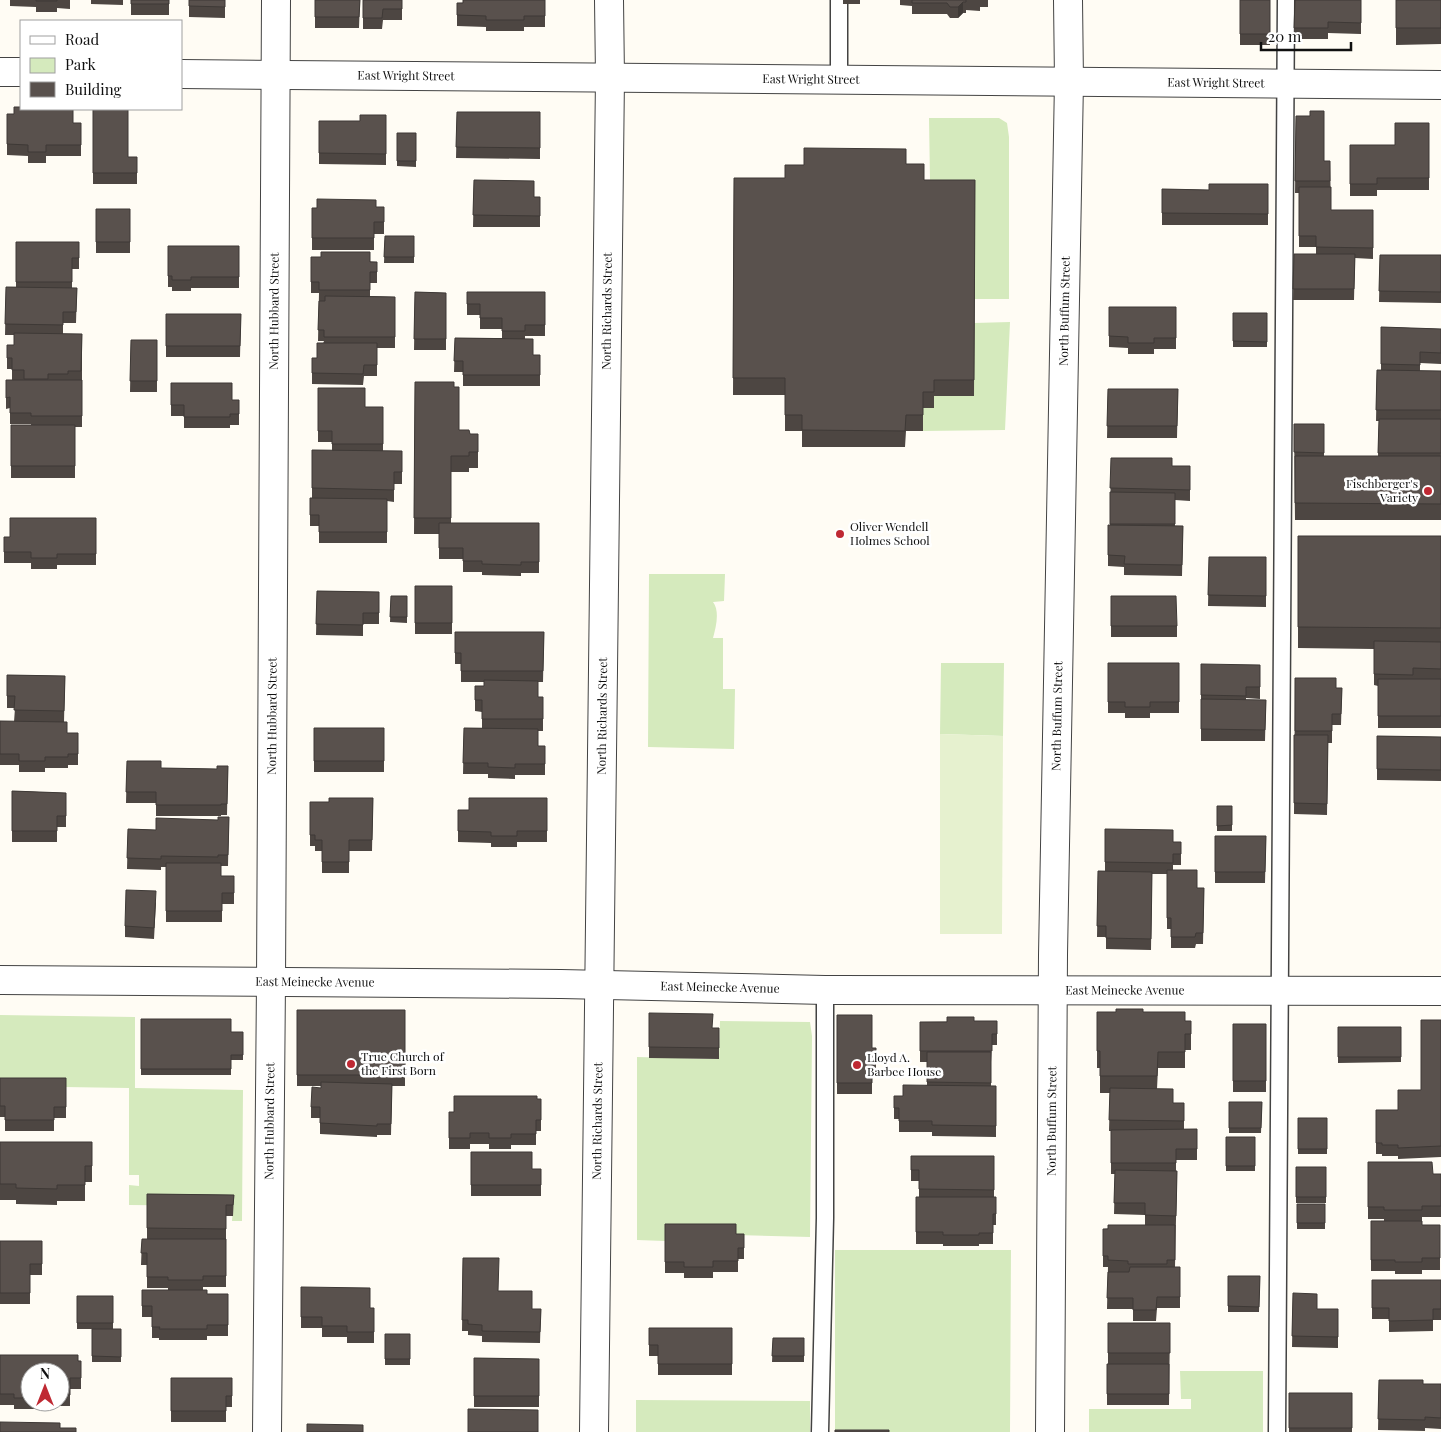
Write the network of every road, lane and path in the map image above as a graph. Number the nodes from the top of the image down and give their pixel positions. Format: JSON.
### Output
{"nodes":[{"id":1,"x":276,"y":0,"type":"edge"},
{"id":2,"x":609,"y":0,"type":"edge"},
{"id":3,"x":839,"y":0,"type":"edge"},
{"id":4,"x":1068,"y":0,"type":"edge"},
{"id":5,"x":1286,"y":0,"type":"edge"},
{"id":6,"x":0,"y":72,"type":"edge"},
{"id":7,"x":20,"y":72,"type":"edge"},
{"id":8,"x":182,"y":74,"type":"edge"},
{"id":9,"x":276,"y":75,"type":"junction"},
{"id":10,"x":610,"y":77,"type":"junction"},
{"id":11,"x":839,"y":79,"type":"junction"},
{"id":12,"x":1069,"y":81,"type":"junction"},
{"id":13,"x":1285,"y":83,"type":"junction"},
{"id":14,"x":1441,"y":85,"type":"edge"},
{"id":15,"x":0,"y":980,"type":"edge"},
{"id":16,"x":271,"y":982,"type":"junction"},
{"id":17,"x":600,"y":985,"type":"junction"},
{"id":18,"x":825,"y":990,"type":"junction"},
{"id":19,"x":1052,"y":990,"type":"junction"},
{"id":20,"x":1280,"y":991,"type":"junction"},
{"id":21,"x":1441,"y":991,"type":"edge"},
{"id":22,"x":267,"y":1432,"type":"edge"},
{"id":23,"x":594,"y":1432,"type":"edge"},
{"id":24,"x":820,"y":1432,"type":"edge"},
{"id":25,"x":1050,"y":1432,"type":"edge"},
{"id":26,"x":1277,"y":1432,"type":"edge"}],
"edges":[{"from":1,"to":9,"type":"street","name":"North Hubbard Street"},
{"from":2,"to":10,"type":"street","name":"North Richards Street"},
{"from":3,"to":11,"type":"lane"},
{"from":4,"to":12,"type":"street","name":"North Buffum Street"},
{"from":5,"to":13,"type":"lane"},
{"from":6,"to":7,"type":"street"},
{"from":8,"to":9,"type":"street","name":"East Wright Street"},
{"from":9,"to":10,"type":"street","name":"East Wright Street"},
{"from":9,"to":16,"type":"street","name":"North Hubbard Street"},
{"from":10,"to":11,"type":"street","name":"East Wright Street"},
{"from":10,"to":17,"type":"street","name":"North Richards Street"},
{"from":11,"to":12,"type":"street","name":"East Wright Street"},
{"from":12,"to":13,"type":"street","name":"East Wright Street"},
{"from":12,"to":19,"type":"street","name":"North Buffum Street"},
{"from":13,"to":14,"type":"street","name":"East Wright Street"},
{"from":13,"to":20,"type":"lane"},
{"from":15,"to":16,"type":"street","name":"East Meinecke Avenue"},
{"from":16,"to":17,"type":"street","name":"East Meinecke Avenue"},
{"from":16,"to":22,"type":"street","name":"North Hubbard Street"},
{"from":17,"to":18,"type":"street","name":"East Meinecke Avenue"},
{"from":17,"to":23,"type":"street","name":"North Richards Street"},
{"from":18,"to":19,"type":"street","name":"East Meinecke Avenue"},
{"from":18,"to":24,"type":"lane"},
{"from":19,"to":20,"type":"street","name":"East Meinecke Avenue"},
{"from":19,"to":25,"type":"street","name":"North Buffum Street"},
{"from":20,"to":21,"type":"street","name":"East Meinecke Avenue"},
{"from":20,"to":26,"type":"lane"}]}
